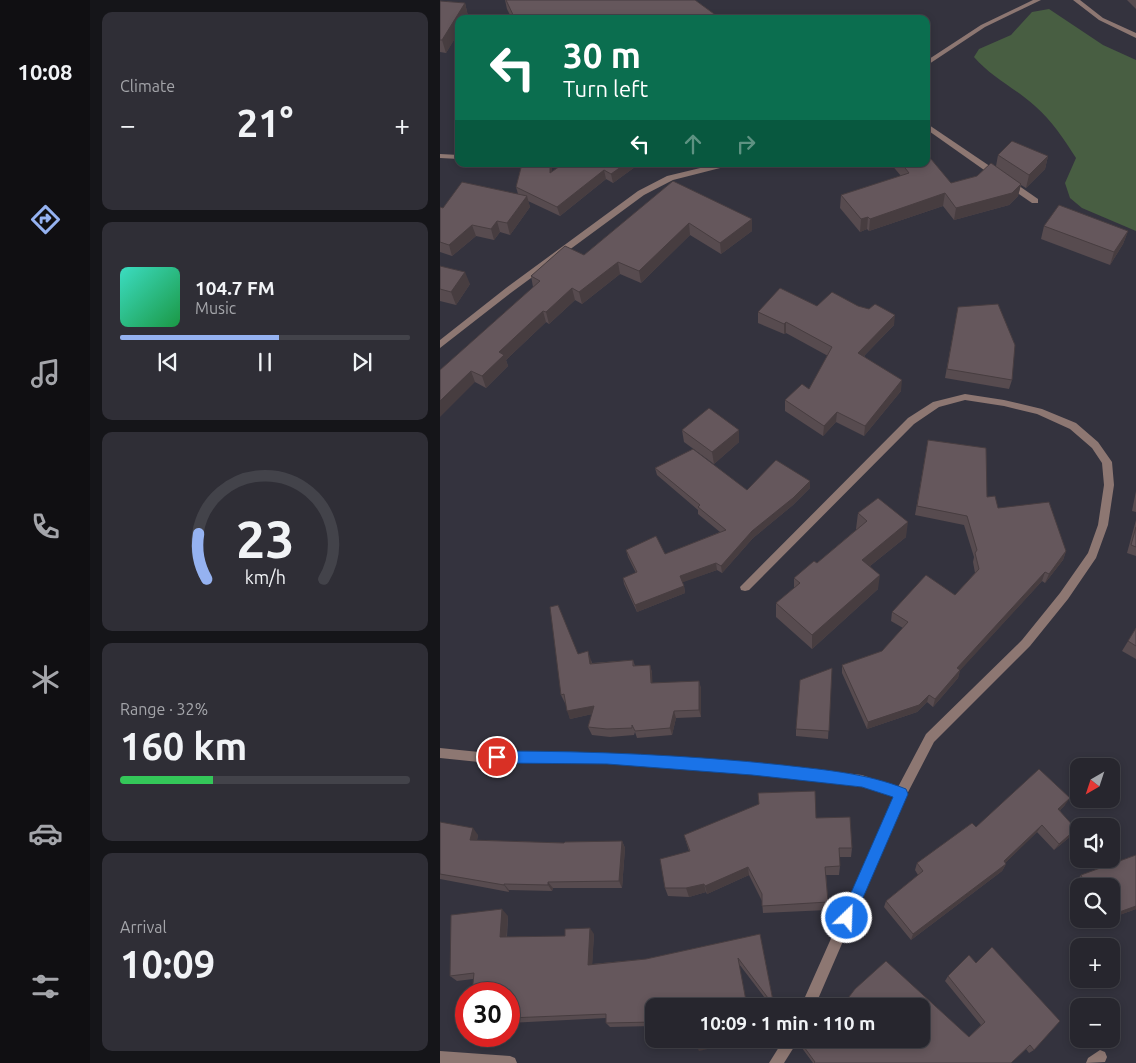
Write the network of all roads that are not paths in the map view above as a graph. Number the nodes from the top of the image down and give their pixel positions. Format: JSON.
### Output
{"nodes":[{"id":1,"x":1038,"y":0,"type":"edge"},
{"id":2,"x":1076,"y":0,"type":"edge"},
{"id":3,"x":1136,"y":36,"type":"edge"},
{"id":4,"x":930,"y":61,"type":"edge"},
{"id":5,"x":930,"y":128,"type":"edge"},
{"id":6,"x":440,"y":156,"type":"edge"},
{"id":7,"x":455,"y":157,"type":"edge"},
{"id":8,"x":713,"y":167,"type":"edge"},
{"id":9,"x":1035,"y":201,"type":"dead end"},
{"id":10,"x":440,"y":345,"type":"edge"},
{"id":11,"x":745,"y":587,"type":"dead end"},
{"id":12,"x":440,"y":753,"type":"edge"},
{"id":13,"x":901,"y":794,"type":"junction"},
{"id":14,"x":812,"y":998,"type":"edge"},
{"id":15,"x":786,"y":1048,"type":"edge"},
{"id":16,"x":440,"y":1058,"type":"edge"},
{"id":17,"x":510,"y":1063,"type":"edge"},
{"id":18,"x":776,"y":1063,"type":"edge"}],
"edges":[{"from":1,"to":4,"type":"street"},
{"from":2,"to":3,"type":"street"},
{"from":5,"to":9,"type":"street"},
{"from":6,"to":7,"type":"street"},
{"from":8,"to":10,"type":"street"},
{"from":11,"to":13,"type":"street"},
{"from":12,"to":13,"type":"street"},
{"from":13,"to":14,"type":"street"},
{"from":15,"to":18,"type":"street"},
{"from":16,"to":17,"type":"street"}]}
